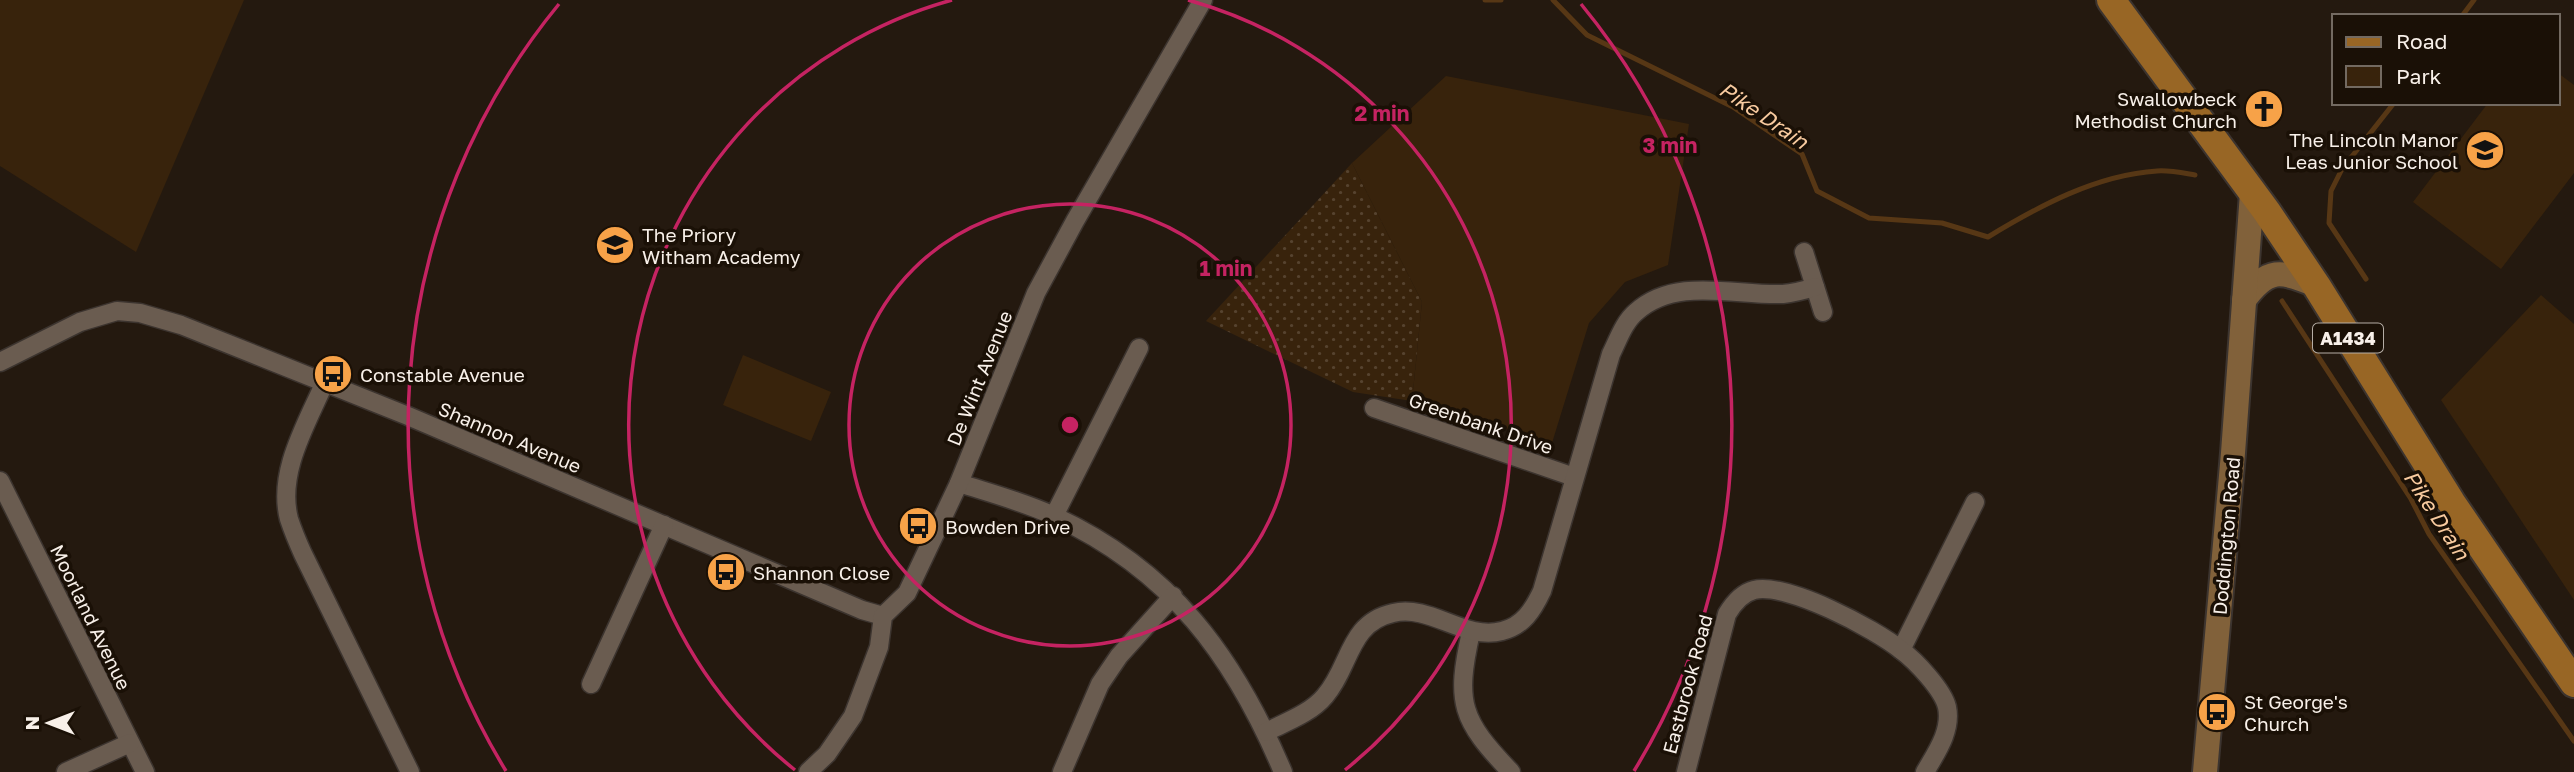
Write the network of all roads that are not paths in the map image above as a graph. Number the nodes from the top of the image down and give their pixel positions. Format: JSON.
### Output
{"nodes":[{"id":1,"x":1203,"y":0,"type":"edge"},
{"id":2,"x":2111,"y":0,"type":"edge"},
{"id":3,"x":2252,"y":193,"type":"junction"},
{"id":4,"x":1804,"y":252,"type":"dead end"},
{"id":5,"x":2316,"y":285,"type":"junction"},
{"id":6,"x":1815,"y":287,"type":"junction"},
{"id":7,"x":2244,"y":300,"type":"junction"},
{"id":8,"x":1823,"y":312,"type":"dead end"},
{"id":9,"x":1139,"y":348,"type":"dead end"},
{"id":10,"x":0,"y":362,"type":"edge"},
{"id":11,"x":324,"y":384,"type":"junction"},
{"id":12,"x":1374,"y":408,"type":"dead end"},
{"id":13,"x":1574,"y":477,"type":"junction"},
{"id":14,"x":959,"y":483,"type":"junction"},
{"id":15,"x":3,"y":494,"type":"edge"},
{"id":16,"x":1975,"y":502,"type":"dead end"},
{"id":17,"x":1054,"y":516,"type":"junction"},
{"id":18,"x":664,"y":525,"type":"junction"},
{"id":19,"x":1173,"y":596,"type":"junction"},
{"id":20,"x":883,"y":616,"type":"junction"},
{"id":21,"x":1471,"y":632,"type":"junction"},
{"id":22,"x":1902,"y":650,"type":"junction"},
{"id":23,"x":2574,"y":683,"type":"edge"},
{"id":24,"x":591,"y":684,"type":"dead end"},
{"id":25,"x":1266,"y":732,"type":"junction"},
{"id":26,"x":130,"y":743,"type":"junction"},
{"id":27,"x":66,"y":772,"type":"edge"},
{"id":28,"x":145,"y":772,"type":"edge"},
{"id":29,"x":410,"y":772,"type":"edge"},
{"id":30,"x":808,"y":772,"type":"edge"},
{"id":31,"x":1062,"y":772,"type":"edge"},
{"id":32,"x":1283,"y":772,"type":"edge"},
{"id":33,"x":1511,"y":772,"type":"edge"},
{"id":34,"x":1686,"y":772,"type":"edge"},
{"id":35,"x":1925,"y":772,"type":"edge"},
{"id":36,"x":2205,"y":772,"type":"edge"}],
"edges":[{"from":1,"to":14,"type":"street","name":"De Wint Avenue"},
{"from":2,"to":3,"type":"main road","number":"A1434"},
{"from":3,"to":5,"type":"main road","number":"A1434"},
{"from":3,"to":7,"type":"main road","name":"Doddington Road"},
{"from":4,"to":6,"type":"street"},
{"from":5,"to":7,"type":"main road"},
{"from":5,"to":23,"type":"main road","number":"A1434"},
{"from":6,"to":8,"type":"street"},
{"from":6,"to":13,"type":"street"},
{"from":7,"to":36,"type":"main road","name":"Doddington Road"},
{"from":9,"to":17,"type":"street"},
{"from":10,"to":11,"type":"street","name":"Shannon Avenue"},
{"from":11,"to":18,"type":"street","name":"Shannon Avenue"},
{"from":11,"to":29,"type":"street"},
{"from":12,"to":13,"type":"street","name":"Greenbank Drive"},
{"from":13,"to":21,"type":"street"},
{"from":14,"to":17,"type":"street"},
{"from":14,"to":20,"type":"street","name":"De Wint Avenue"},
{"from":15,"to":26,"type":"street","name":"Moorland Avenue"},
{"from":16,"to":22,"type":"street"},
{"from":17,"to":19,"type":"street"},
{"from":18,"to":20,"type":"street","name":"Shannon Avenue"},
{"from":18,"to":24,"type":"street"},
{"from":19,"to":25,"type":"street"},
{"from":19,"to":31,"type":"street"},
{"from":20,"to":30,"type":"street"},
{"from":21,"to":25,"type":"street"},
{"from":21,"to":33,"type":"street"},
{"from":22,"to":34,"type":"street","name":"Eastbrook Road"},
{"from":22,"to":35,"type":"street","name":"Eastbrook Road"},
{"from":25,"to":32,"type":"street"},
{"from":26,"to":27,"type":"street"},
{"from":26,"to":28,"type":"street","name":"Moorland Avenue"}]}
